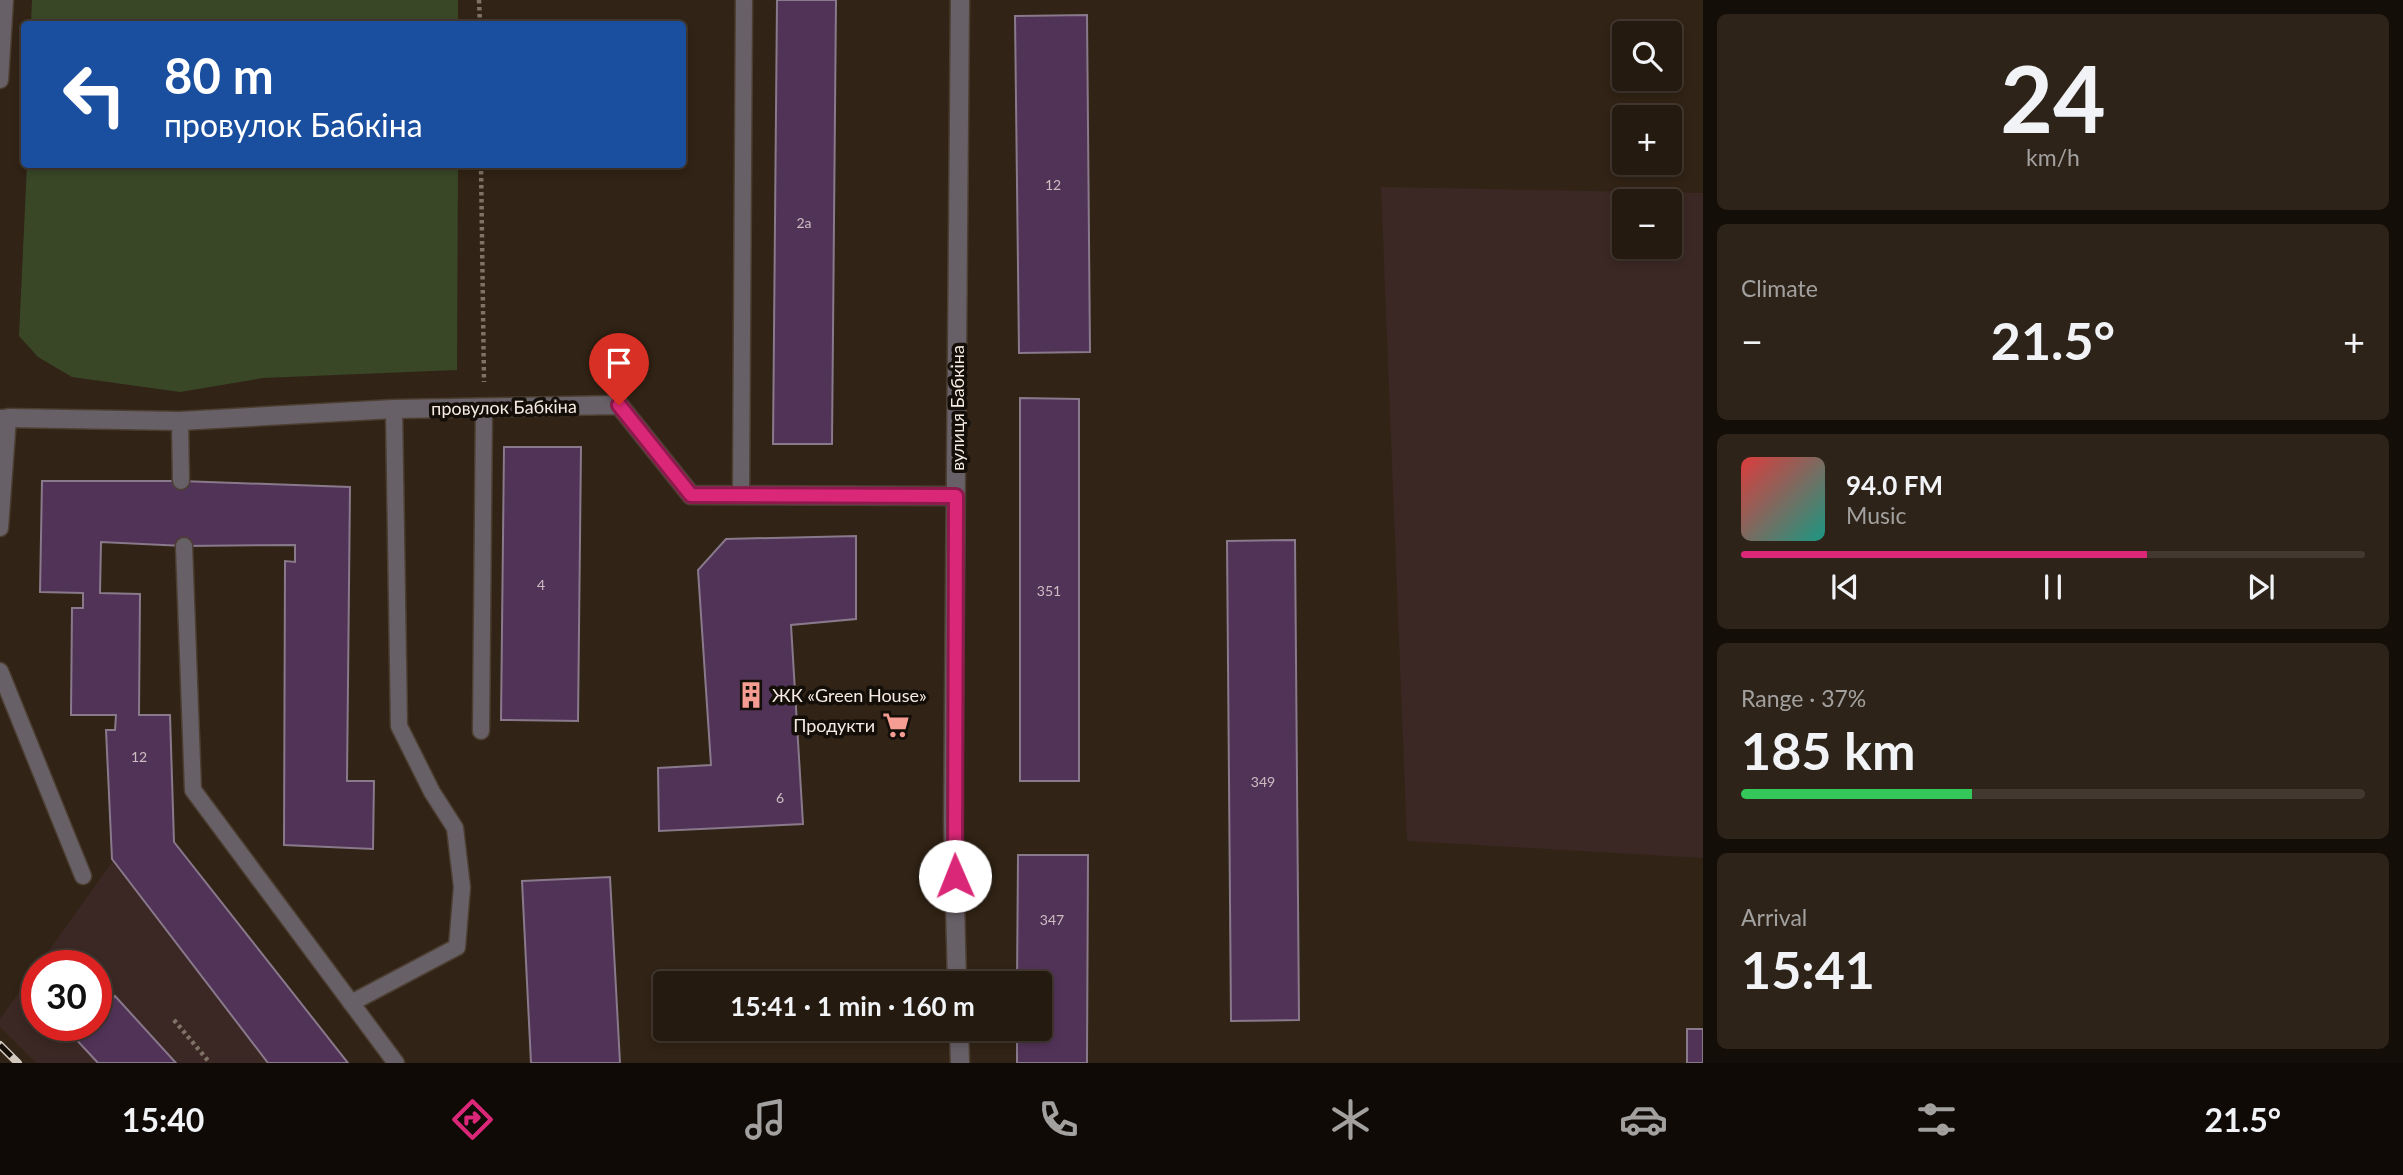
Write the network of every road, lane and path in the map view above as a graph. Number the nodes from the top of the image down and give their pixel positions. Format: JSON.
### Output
{"nodes":[{"id":1,"x":5,"y":0,"type":"edge"},
{"id":2,"x":479,"y":0,"type":"edge"},
{"id":3,"x":744,"y":0,"type":"edge"},
{"id":4,"x":960,"y":0,"type":"edge"},
{"id":5,"x":480,"y":21,"type":"edge"},
{"id":6,"x":0,"y":80,"type":"edge"},
{"id":7,"x":481,"y":168,"type":"edge"},
{"id":8,"x":484,"y":408,"type":"junction"},
{"id":9,"x":394,"y":410,"type":"junction"},
{"id":10,"x":4,"y":418,"type":"edge"},
{"id":11,"x":180,"y":421,"type":"junction"},
{"id":12,"x":181,"y":481,"type":"dead end"},
{"id":13,"x":741,"y":495,"type":"junction"},
{"id":14,"x":956,"y":496,"type":"junction"},
{"id":15,"x":0,"y":528,"type":"edge"},
{"id":16,"x":184,"y":546,"type":"dead end"},
{"id":17,"x":0,"y":671,"type":"edge"},
{"id":18,"x":481,"y":731,"type":"dead end"},
{"id":19,"x":83,"y":876,"type":"dead end"},
{"id":20,"x":957,"y":971,"type":"edge"},
{"id":21,"x":351,"y":1003,"type":"junction"},
{"id":22,"x":174,"y":1020,"type":"dead end"},
{"id":23,"x":959,"y":1041,"type":"edge"},
{"id":24,"x":210,"y":1063,"type":"edge"},
{"id":25,"x":396,"y":1063,"type":"edge"},
{"id":26,"x":960,"y":1063,"type":"edge"}],
"edges":[{"from":1,"to":6,"type":"lane"},
{"from":2,"to":5,"type":"path"},
{"from":3,"to":13,"type":"lane"},
{"from":4,"to":14,"type":"street","name":"вулиця Бабкіна"},
{"from":7,"to":8,"type":"path"},
{"from":8,"to":9,"type":"street","name":"провулок Бабкіна"},
{"from":8,"to":13,"type":"street","name":"провулок Бабкіна"},
{"from":8,"to":18,"type":"lane"},
{"from":9,"to":11,"type":"street","name":"провулок Бабкіна"},
{"from":9,"to":21,"type":"lane"},
{"from":10,"to":11,"type":"street","name":"провулок Бабкіна"},
{"from":10,"to":15,"type":"lane"},
{"from":11,"to":12,"type":"lane"},
{"from":13,"to":14,"type":"street","name":"провулок Бабкіна"},
{"from":14,"to":20,"type":"street","name":"вулиця Бабкіна"},
{"from":16,"to":21,"type":"lane"},
{"from":17,"to":19,"type":"lane"},
{"from":21,"to":25,"type":"lane"},
{"from":22,"to":24,"type":"path"},
{"from":23,"to":26,"type":"street"}]}
